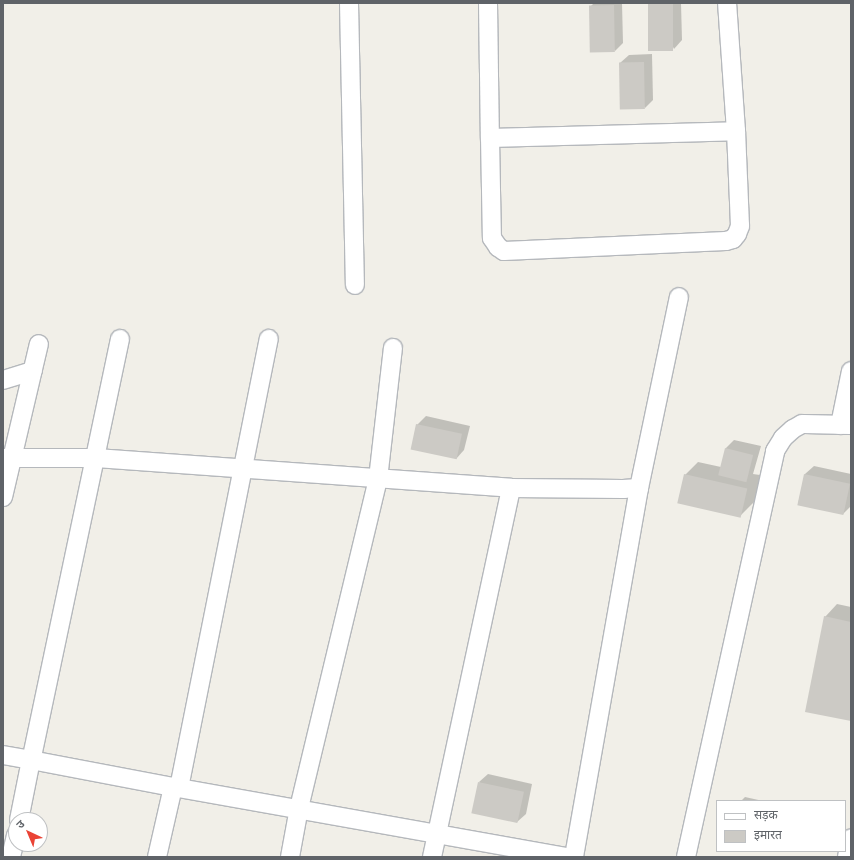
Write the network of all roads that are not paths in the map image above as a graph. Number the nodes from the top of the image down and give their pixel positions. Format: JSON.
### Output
{"nodes":[{"id":1,"x":349,"y":3,"type":"edge"},
{"id":2,"x":488,"y":3,"type":"edge"},
{"id":3,"x":727,"y":3,"type":"edge"},
{"id":4,"x":736,"y":131,"type":"junction"},
{"id":5,"x":490,"y":138,"type":"junction"},
{"id":6,"x":355,"y":285,"type":"dead end"},
{"id":7,"x":679,"y":297,"type":"dead end"},
{"id":8,"x":120,"y":339,"type":"dead end"},
{"id":9,"x":270,"y":339,"type":"dead end"},
{"id":10,"x":39,"y":344,"type":"dead end"},
{"id":11,"x":393,"y":348,"type":"dead end"},
{"id":12,"x":33,"y":371,"type":"junction"},
{"id":13,"x":851,"y":371,"type":"edge"},
{"id":14,"x":3,"y":380,"type":"edge"},
{"id":15,"x":846,"y":425,"type":"edge"},
{"id":16,"x":7,"y":458,"type":"edge"},
{"id":17,"x":96,"y":458,"type":"junction"},
{"id":18,"x":244,"y":470,"type":"junction"},
{"id":19,"x":378,"y":479,"type":"junction"},
{"id":20,"x":511,"y":488,"type":"junction"},
{"id":21,"x":639,"y":488,"type":"junction"},
{"id":22,"x":3,"y":497,"type":"edge"},
{"id":23,"x":3,"y":755,"type":"edge"},
{"id":24,"x":32,"y":760,"type":"junction"},
{"id":25,"x":176,"y":788,"type":"junction"},
{"id":26,"x":299,"y":808,"type":"junction"},
{"id":27,"x":21,"y":812,"type":"edge"},
{"id":28,"x":436,"y":833,"type":"junction"},
{"id":29,"x":851,"y":838,"type":"edge"},
{"id":30,"x":157,"y":857,"type":"edge"},
{"id":31,"x":290,"y":857,"type":"edge"},
{"id":32,"x":432,"y":857,"type":"edge"},
{"id":33,"x":565,"y":857,"type":"edge"},
{"id":34,"x":574,"y":857,"type":"edge"},
{"id":35,"x":686,"y":857,"type":"edge"},
{"id":36,"x":847,"y":857,"type":"edge"}],
"edges":[{"from":1,"to":6,"type":"street"},
{"from":2,"to":5,"type":"street"},
{"from":3,"to":4,"type":"street"},
{"from":4,"to":5,"type":"street"},
{"from":4,"to":5,"type":"street"},
{"from":7,"to":21,"type":"street"},
{"from":8,"to":17,"type":"street"},
{"from":9,"to":18,"type":"street"},
{"from":10,"to":12,"type":"street"},
{"from":11,"to":19,"type":"street"},
{"from":12,"to":14,"type":"street"},
{"from":12,"to":16,"type":"street"},
{"from":13,"to":15,"type":"street"},
{"from":15,"to":35,"type":"street"},
{"from":16,"to":17,"type":"street"},
{"from":16,"to":22,"type":"street"},
{"from":17,"to":18,"type":"street"},
{"from":17,"to":24,"type":"street"},
{"from":18,"to":19,"type":"street"},
{"from":18,"to":25,"type":"street"},
{"from":19,"to":20,"type":"street"},
{"from":19,"to":26,"type":"street"},
{"from":20,"to":21,"type":"street"},
{"from":20,"to":28,"type":"street"},
{"from":21,"to":34,"type":"street"},
{"from":23,"to":24,"type":"street"},
{"from":24,"to":25,"type":"street"},
{"from":24,"to":27,"type":"street"},
{"from":25,"to":26,"type":"street"},
{"from":25,"to":30,"type":"street"},
{"from":26,"to":28,"type":"street"},
{"from":26,"to":31,"type":"street"},
{"from":28,"to":32,"type":"street"},
{"from":28,"to":33,"type":"street"},
{"from":29,"to":36,"type":"street"}]}
